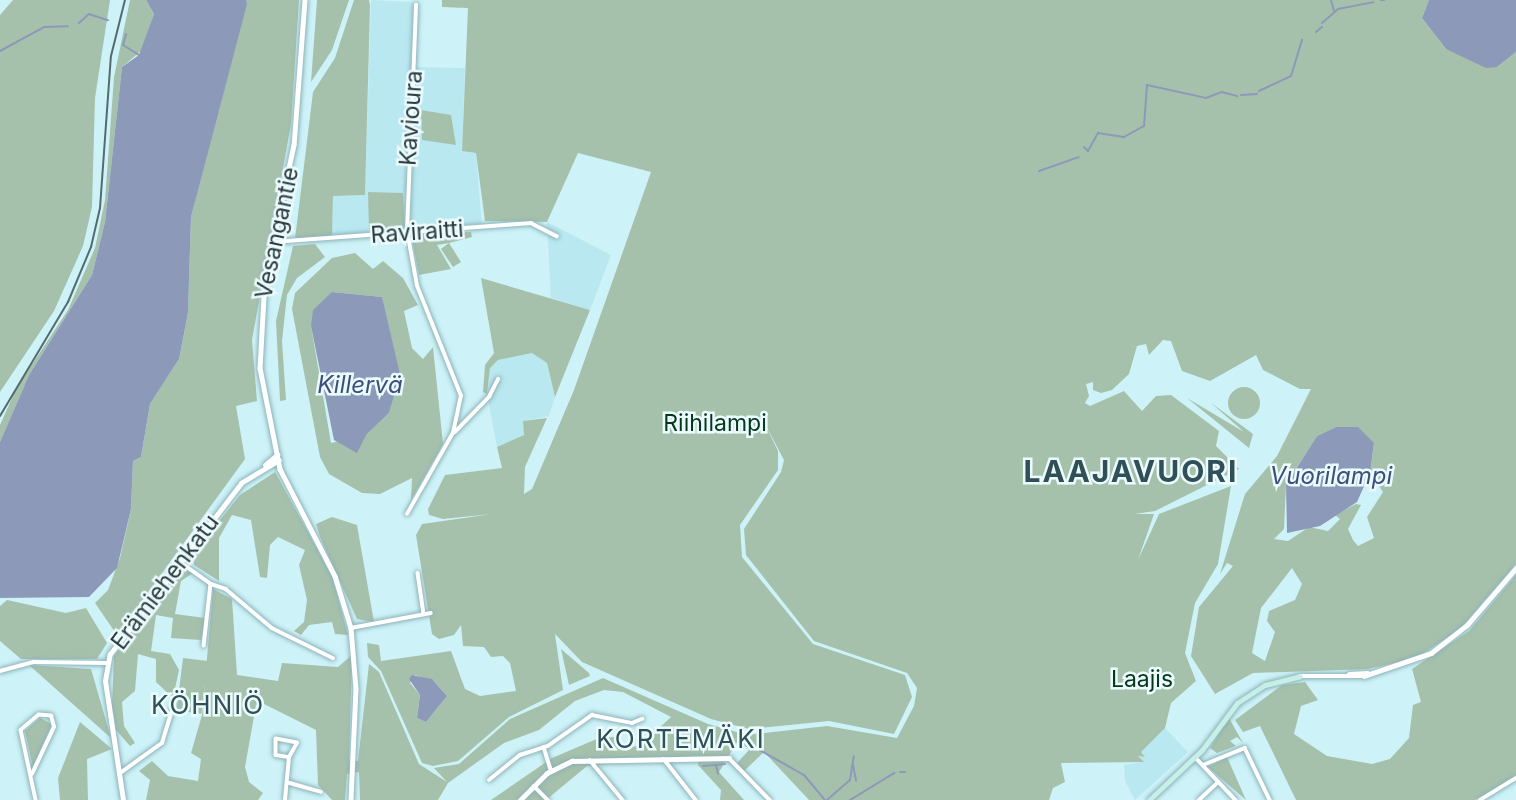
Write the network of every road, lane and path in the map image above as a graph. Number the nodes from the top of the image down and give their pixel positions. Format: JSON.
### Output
{"nodes":[{"id":1,"x":305,"y":0,"type":"edge"},
{"id":2,"x":416,"y":5,"type":"dead end"},
{"id":3,"x":407,"y":231,"type":"junction"},
{"id":4,"x":557,"y":236,"type":"dead end"},
{"id":5,"x":273,"y":242,"type":"junction"},
{"id":6,"x":498,"y":379,"type":"dead end"},
{"id":7,"x":453,"y":433,"type":"junction"},
{"id":8,"x":279,"y":460,"type":"junction"},
{"id":9,"x":407,"y":514,"type":"dead end"},
{"id":10,"x":180,"y":562,"type":"junction"},
{"id":11,"x":1516,"y":568,"type":"edge"},
{"id":12,"x":418,"y":573,"type":"dead end"},
{"id":13,"x":211,"y":584,"type":"junction"},
{"id":14,"x":431,"y":613,"type":"dead end"},
{"id":15,"x":424,"y":614,"type":"junction"},
{"id":16,"x":351,"y":628,"type":"junction"},
{"id":17,"x":204,"y":646,"type":"dead end"},
{"id":18,"x":333,"y":658,"type":"dead end"},
{"id":19,"x":106,"y":663,"type":"junction"},
{"id":20,"x":0,"y":671,"type":"edge"},
{"id":21,"x":1300,"y":676,"type":"joint"},
{"id":22,"x":173,"y":706,"type":"dead end"},
{"id":23,"x":642,"y":719,"type":"dead end"},
{"id":24,"x":1210,"y":738,"type":"junction"},
{"id":25,"x":544,"y":747,"type":"junction"},
{"id":26,"x":289,"y":757,"type":"junction"},
{"id":27,"x":1195,"y":757,"type":"junction"},
{"id":28,"x":664,"y":759,"type":"junction"},
{"id":29,"x":590,"y":760,"type":"junction"},
{"id":30,"x":731,"y":760,"type":"joint"},
{"id":31,"x":1203,"y":765,"type":"junction"},
{"id":32,"x":551,"y":770,"type":"junction"},
{"id":33,"x":1179,"y":771,"type":"junction"},
{"id":34,"x":32,"y":774,"type":"junction"},
{"id":35,"x":119,"y":774,"type":"junction"},
{"id":36,"x":1516,"y":778,"type":"edge"},
{"id":37,"x":489,"y":780,"type":"dead end"},
{"id":38,"x":1218,"y":782,"type":"junction"},
{"id":39,"x":290,"y":783,"type":"junction"},
{"id":40,"x":534,"y":786,"type":"junction"},
{"id":41,"x":321,"y":792,"type":"dead end"},
{"id":42,"x":36,"y":800,"type":"edge"},
{"id":43,"x":123,"y":800,"type":"edge"},
{"id":44,"x":285,"y":800,"type":"edge"},
{"id":45,"x":351,"y":800,"type":"edge"},
{"id":46,"x":520,"y":800,"type":"edge"},
{"id":47,"x":548,"y":800,"type":"edge"},
{"id":48,"x":623,"y":800,"type":"edge"},
{"id":49,"x":696,"y":800,"type":"edge"},
{"id":50,"x":770,"y":800,"type":"edge"},
{"id":51,"x":1149,"y":800,"type":"edge"},
{"id":52,"x":1199,"y":800,"type":"edge"},
{"id":53,"x":1237,"y":800,"type":"edge"},
{"id":54,"x":1270,"y":800,"type":"edge"},
{"id":55,"x":1480,"y":800,"type":"edge"}],
"edges":[{"from":1,"to":5,"type":"street","name":"Vesangantie"},
{"from":2,"to":3,"type":"street","name":"Kavioura"},
{"from":3,"to":4,"type":"street","name":"Raviraitti"},
{"from":3,"to":5,"type":"street","name":"Raviraitti"},
{"from":3,"to":7,"type":"street","name":"Kavioura"},
{"from":5,"to":8,"type":"street","name":"Vesangantie"},
{"from":6,"to":7,"type":"street"},
{"from":7,"to":9,"type":"street"},
{"from":8,"to":10,"type":"street","name":"Erämiehenkatu"},
{"from":8,"to":16,"type":"street","name":"Vesangantie"},
{"from":10,"to":13,"type":"street"},
{"from":10,"to":19,"type":"street","name":"Erämiehenkatu"},
{"from":11,"to":21,"type":"street"},
{"from":12,"to":15,"type":"street"},
{"from":13,"to":17,"type":"street"},
{"from":13,"to":18,"type":"street"},
{"from":14,"to":15,"type":"street"},
{"from":15,"to":16,"type":"street"},
{"from":16,"to":45,"type":"street","name":"Vesangantie"},
{"from":19,"to":20,"type":"street"},
{"from":19,"to":35,"type":"street","name":"Erämiehenkatu"},
{"from":21,"to":24,"type":"main road"},
{"from":22,"to":35,"type":"street"},
{"from":23,"to":25,"type":"street"},
{"from":24,"to":27,"type":"main road"},
{"from":24,"to":33,"type":"main road"},
{"from":25,"to":32,"type":"street"},
{"from":25,"to":37,"type":"street"},
{"from":26,"to":26,"type":"street"},
{"from":26,"to":39,"type":"street"},
{"from":27,"to":31,"type":"street"},
{"from":27,"to":33,"type":"main road"},
{"from":28,"to":29,"type":"street"},
{"from":28,"to":30,"type":"street"},
{"from":28,"to":49,"type":"street"},
{"from":29,"to":32,"type":"street"},
{"from":29,"to":48,"type":"street"},
{"from":30,"to":50,"type":"street"},
{"from":31,"to":38,"type":"street"},
{"from":31,"to":54,"type":"street"},
{"from":32,"to":40,"type":"street"},
{"from":33,"to":51,"type":"main road"},
{"from":34,"to":34,"type":"street"},
{"from":34,"to":42,"type":"street"},
{"from":35,"to":43,"type":"street","name":"Erämiehenkatu"},
{"from":36,"to":55,"type":"street"},
{"from":38,"to":52,"type":"street"},
{"from":38,"to":53,"type":"street"},
{"from":39,"to":41,"type":"street"},
{"from":39,"to":44,"type":"street"},
{"from":40,"to":46,"type":"street"},
{"from":40,"to":47,"type":"street"}]}
